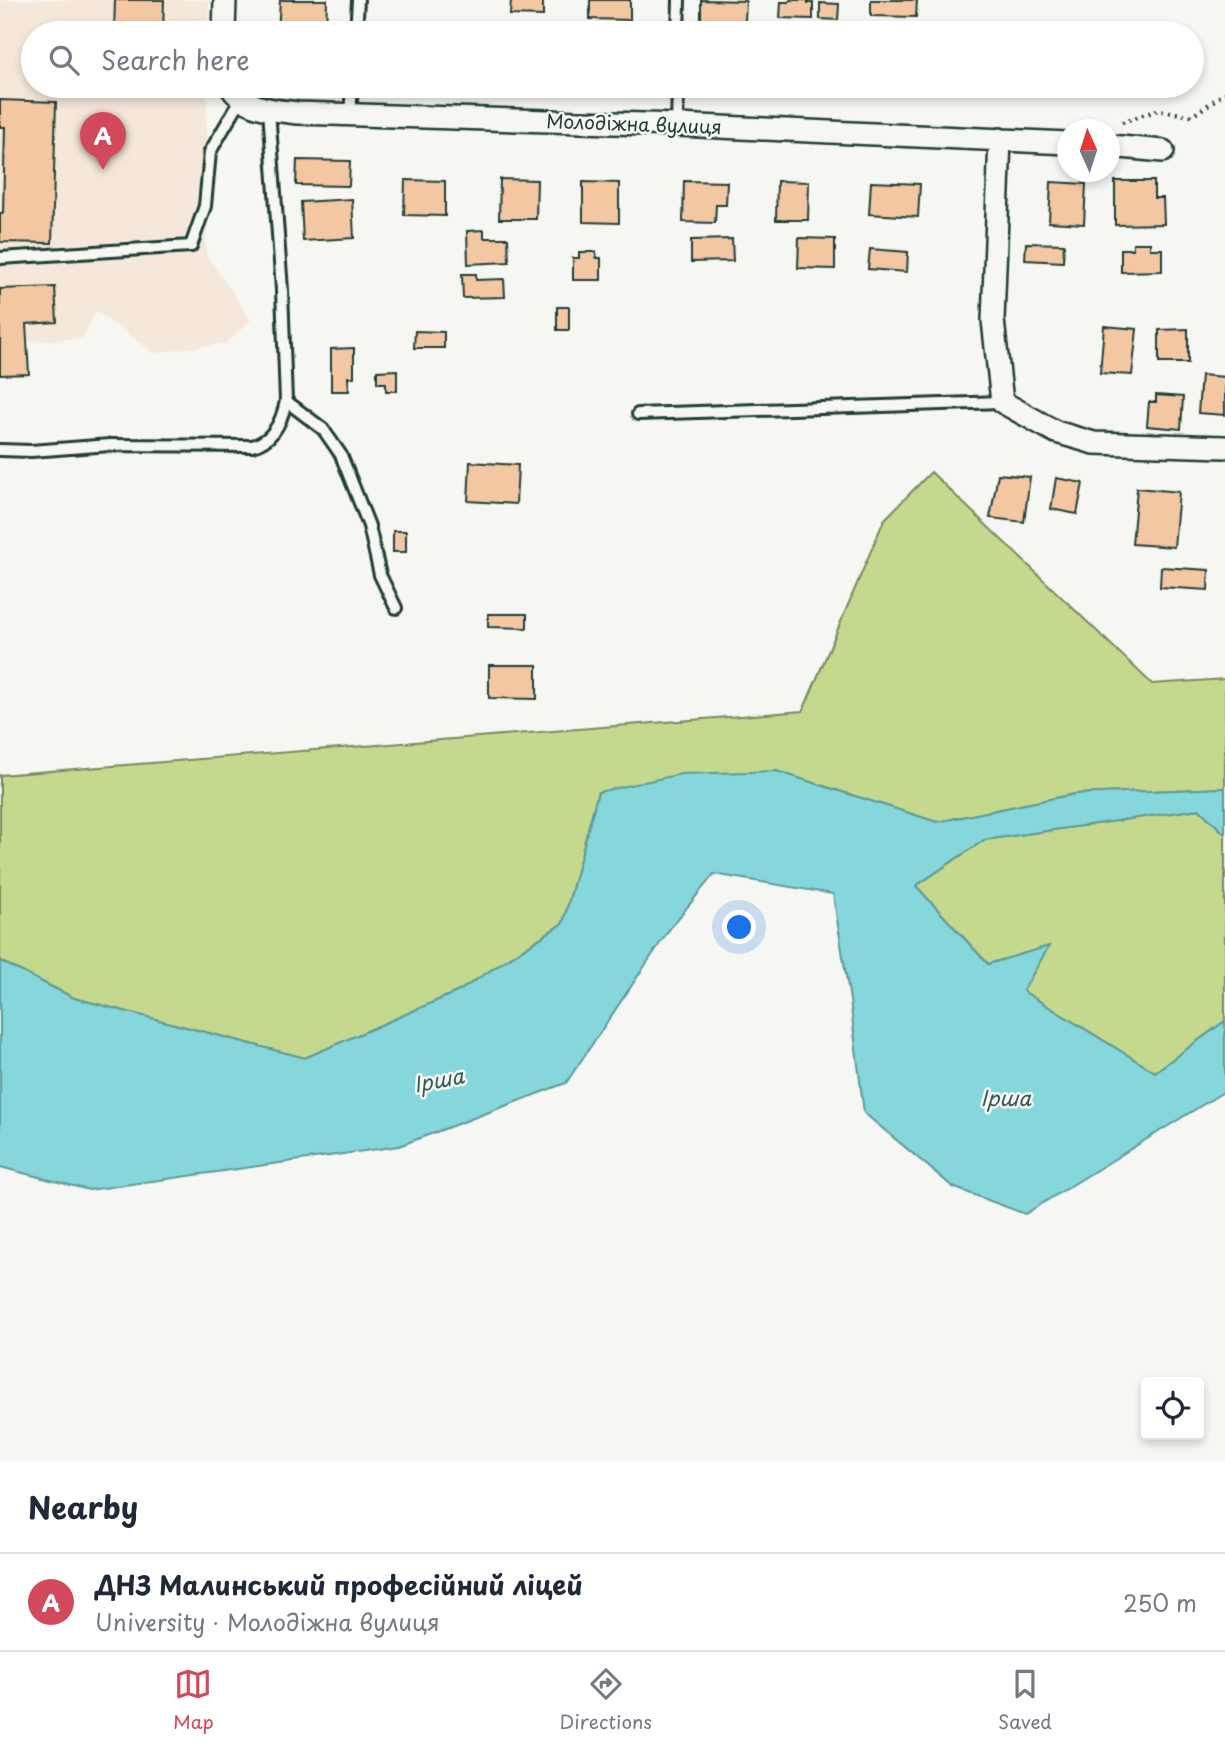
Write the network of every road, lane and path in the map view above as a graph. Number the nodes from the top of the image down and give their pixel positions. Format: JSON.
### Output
{"nodes":[{"id":1,"x":225,"y":0,"type":"edge"},
{"id":2,"x":358,"y":0,"type":"edge"},
{"id":3,"x":679,"y":0,"type":"edge"},
{"id":4,"x":224,"y":21,"type":"edge"},
{"id":5,"x":357,"y":21,"type":"edge"},
{"id":6,"x":678,"y":21,"type":"edge"},
{"id":7,"x":1225,"y":93,"type":"edge"},
{"id":8,"x":233,"y":98,"type":"edge"},
{"id":9,"x":244,"y":98,"type":"edge"},
{"id":10,"x":351,"y":98,"type":"edge"},
{"id":11,"x":678,"y":98,"type":"edge"},
{"id":12,"x":270,"y":110,"type":"junction"},
{"id":13,"x":350,"y":115,"type":"junction"},
{"id":14,"x":677,"y":125,"type":"junction"},
{"id":15,"x":1120,"y":131,"type":"edge"},
{"id":16,"x":1000,"y":139,"type":"junction"},
{"id":17,"x":1120,"y":139,"type":"edge"},
{"id":18,"x":1057,"y":142,"type":"edge"},
{"id":19,"x":1163,"y":151,"type":"dead end"},
{"id":20,"x":0,"y":258,"type":"edge"},
{"id":21,"x":286,"y":401,"type":"junction"},
{"id":22,"x":1002,"y":402,"type":"junction"},
{"id":23,"x":638,"y":414,"type":"dead end"},
{"id":24,"x":0,"y":450,"type":"edge"},
{"id":25,"x":1221,"y":450,"type":"edge"},
{"id":26,"x":396,"y":608,"type":"dead end"}],
"edges":[{"from":1,"to":4,"type":"street"},
{"from":2,"to":5,"type":"lane"},
{"from":3,"to":6,"type":"lane"},
{"from":7,"to":15,"type":"path"},
{"from":8,"to":20,"type":"lane"},
{"from":9,"to":12,"type":"street","name":"Молодіжна вулиця"},
{"from":10,"to":13,"type":"lane"},
{"from":11,"to":14,"type":"lane"},
{"from":12,"to":13,"type":"street","name":"Молодіжна вулиця"},
{"from":12,"to":21,"type":"lane"},
{"from":13,"to":14,"type":"street","name":"Молодіжна вулиця"},
{"from":14,"to":16,"type":"street","name":"Молодіжна вулиця"},
{"from":16,"to":18,"type":"street","name":"Молодіжна вулиця"},
{"from":16,"to":22,"type":"street"},
{"from":17,"to":19,"type":"street"},
{"from":21,"to":24,"type":"lane"},
{"from":21,"to":26,"type":"lane"},
{"from":22,"to":23,"type":"lane"},
{"from":22,"to":25,"type":"street"}]}
